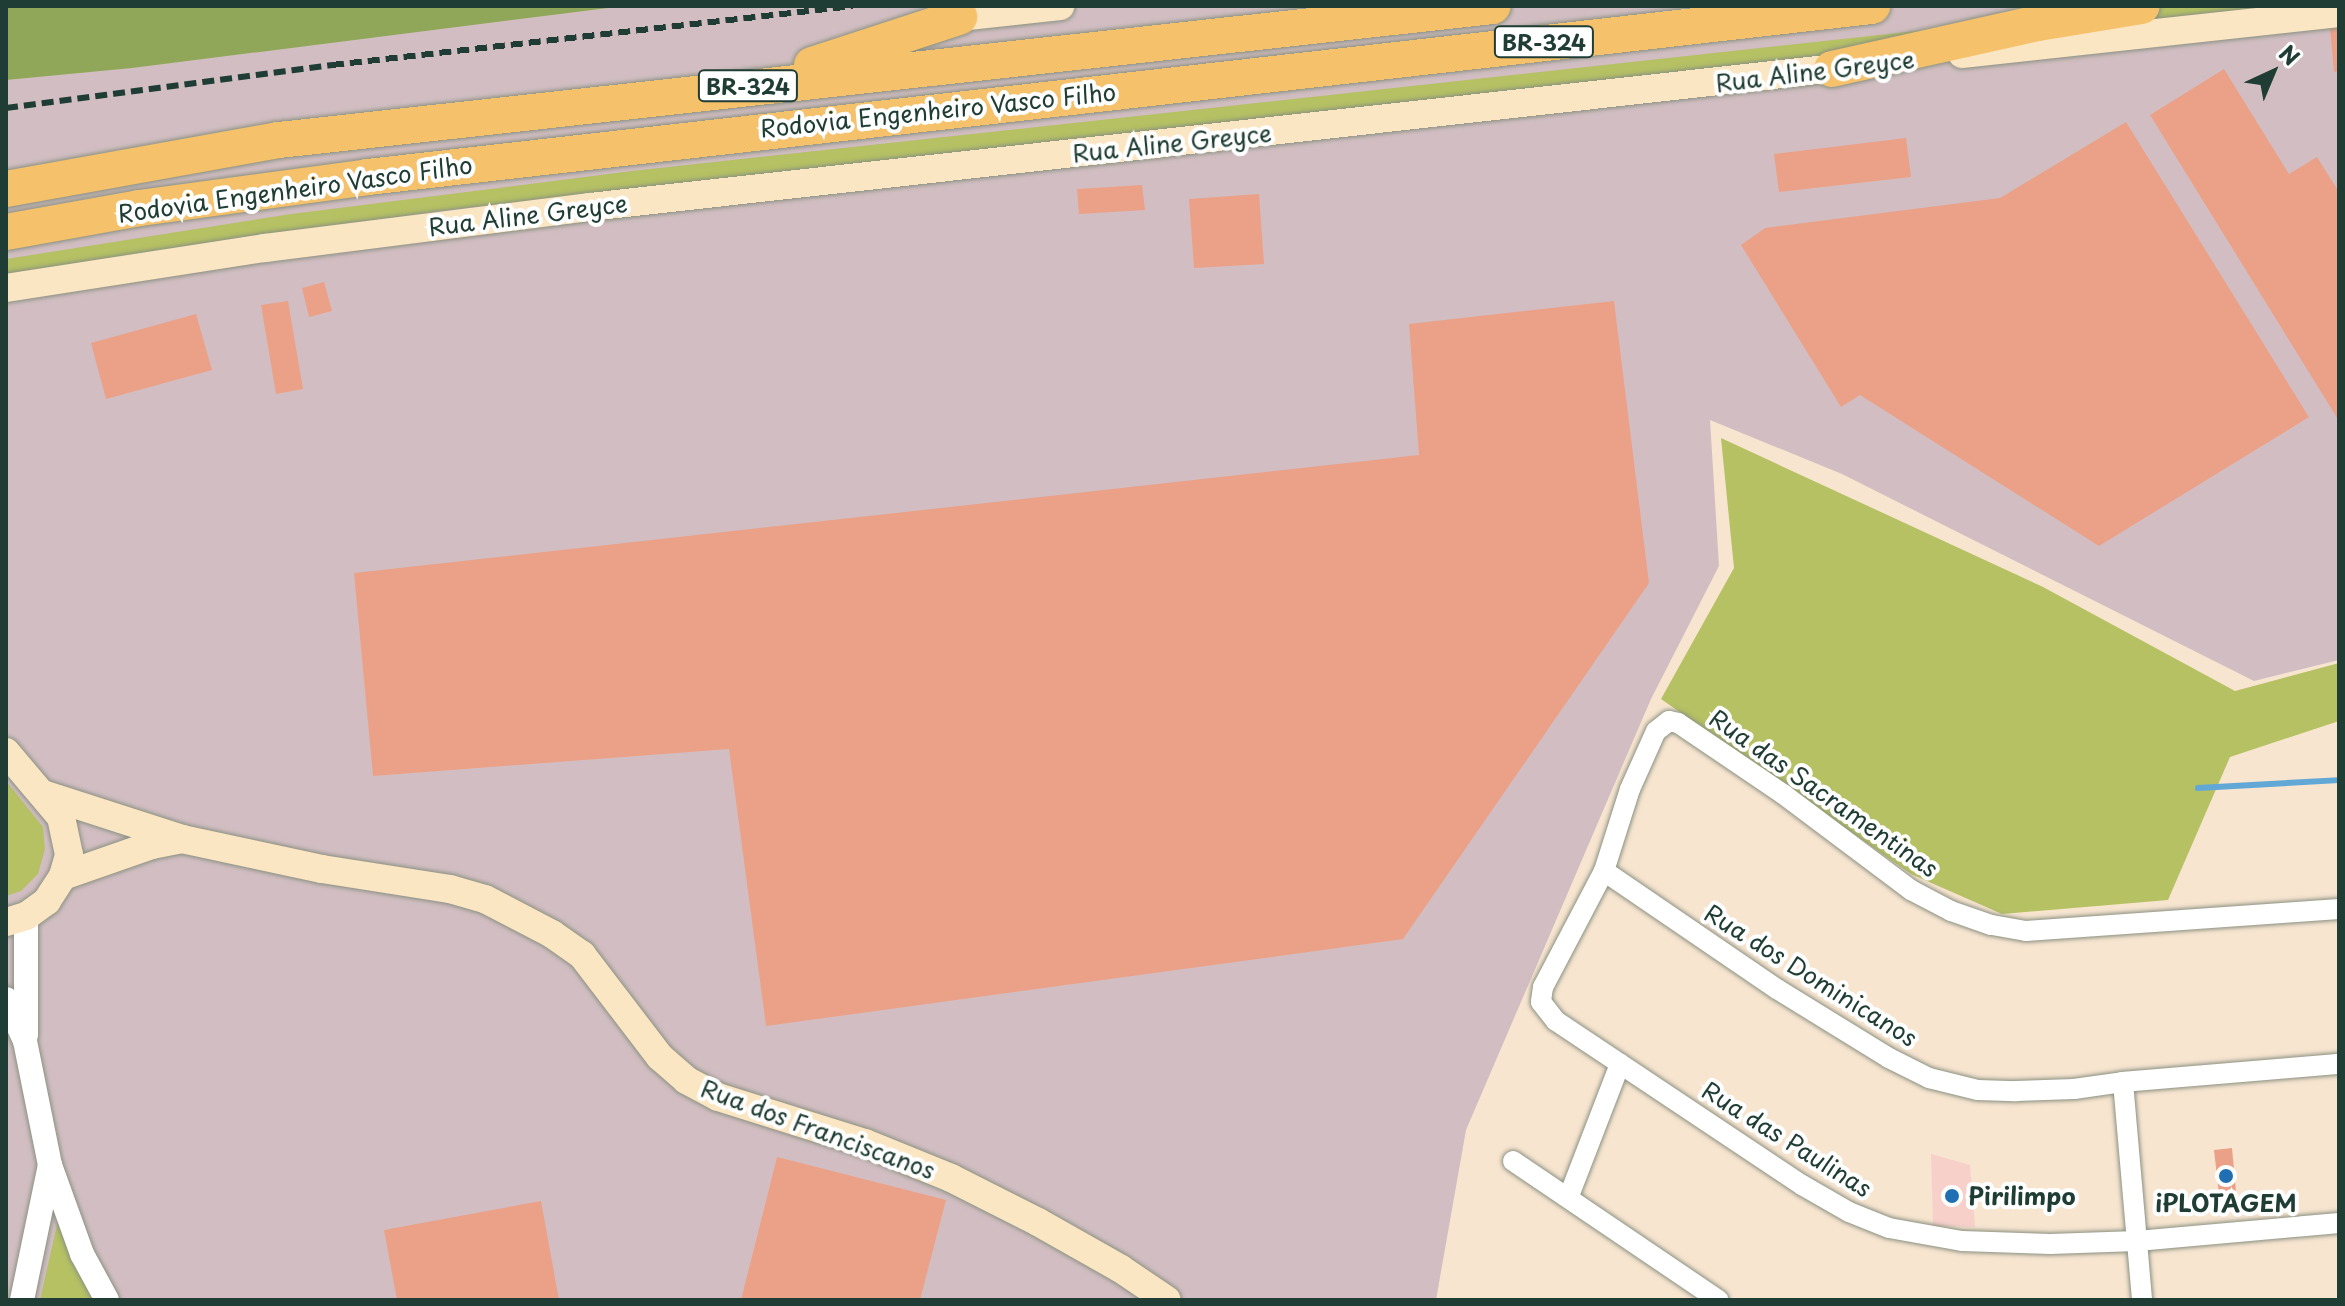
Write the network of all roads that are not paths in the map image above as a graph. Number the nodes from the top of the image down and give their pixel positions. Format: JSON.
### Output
{"nodes":[{"id":1,"x":1060,"y":6,"type":"edge"},
{"id":2,"x":1493,"y":6,"type":"edge"},
{"id":3,"x":1872,"y":6,"type":"edge"},
{"id":4,"x":2142,"y":6,"type":"edge"},
{"id":5,"x":2339,"y":13,"type":"edge"},
{"id":6,"x":959,"y":17,"type":"joint"},
{"id":7,"x":1832,"y":69,"type":"junction"},
{"id":8,"x":725,"y":89,"type":"junction"},
{"id":9,"x":6,"y":189,"type":"edge"},
{"id":10,"x":6,"y":232,"type":"edge"},
{"id":11,"x":6,"y":288,"type":"edge"},
{"id":12,"x":6,"y":752,"type":"edge"},
{"id":13,"x":43,"y":794,"type":"junction"},
{"id":14,"x":182,"y":839,"type":"junction"},
{"id":15,"x":1604,"y":871,"type":"junction"},
{"id":16,"x":63,"y":876,"type":"junction"},
{"id":17,"x":2339,"y":909,"type":"edge"},
{"id":18,"x":16,"y":919,"type":"edge"},
{"id":19,"x":1543,"y":987,"type":"joint"},
{"id":20,"x":6,"y":999,"type":"edge"},
{"id":21,"x":25,"y":1041,"type":"junction"},
{"id":22,"x":1620,"y":1064,"type":"junction"},
{"id":23,"x":2339,"y":1064,"type":"edge"},
{"id":24,"x":2123,"y":1082,"type":"junction"},
{"id":25,"x":1513,"y":1161,"type":"dead end"},
{"id":26,"x":50,"y":1165,"type":"junction"},
{"id":27,"x":1569,"y":1196,"type":"junction"},
{"id":28,"x":2339,"y":1223,"type":"edge"},
{"id":29,"x":2137,"y":1241,"type":"junction"},
{"id":30,"x":22,"y":1300,"type":"edge"},
{"id":31,"x":107,"y":1300,"type":"edge"},
{"id":32,"x":1167,"y":1300,"type":"edge"},
{"id":33,"x":1718,"y":1300,"type":"edge"},
{"id":34,"x":2142,"y":1300,"type":"edge"}],
"edges":[{"from":1,"to":6,"type":"main road"},
{"from":2,"to":8,"type":"highway","name":"Rodovia Engenheiro Vasco Filho","number":"BR-324"},
{"from":3,"to":10,"type":"highway","name":"Rodovia Engenheiro Vasco Filho","number":"BR-324"},
{"from":4,"to":7,"type":"highway"},
{"from":5,"to":7,"type":"main road","name":"Rua Aline Greyce"},
{"from":6,"to":8,"type":"highway"},
{"from":7,"to":11,"type":"main road","name":"Rua Aline Greyce"},
{"from":8,"to":9,"type":"highway","name":"Rodovia Engenheiro Vasco Filho","number":"BR-324"},
{"from":12,"to":13,"type":"main road"},
{"from":13,"to":14,"type":"main road","name":"Rua dos Franciscanos"},
{"from":13,"to":16,"type":"main road"},
{"from":14,"to":16,"type":"main road","name":"Rua dos Franciscanos"},
{"from":14,"to":32,"type":"main road","name":"Rua dos Franciscanos"},
{"from":15,"to":17,"type":"street","name":"Rua das Sacramentinas"},
{"from":15,"to":19,"type":"street","name":"Rua das Sacramentinas"},
{"from":15,"to":24,"type":"street","name":"Rua dos Dominicanos"},
{"from":16,"to":18,"type":"main road"},
{"from":18,"to":21,"type":"street"},
{"from":19,"to":22,"type":"street","name":"Rua das Paulinas"},
{"from":20,"to":21,"type":"street"},
{"from":21,"to":26,"type":"street"},
{"from":22,"to":27,"type":"street"},
{"from":22,"to":29,"type":"street","name":"Rua das Paulinas"},
{"from":23,"to":24,"type":"street","name":"Rua dos Dominicanos"},
{"from":24,"to":29,"type":"street"},
{"from":25,"to":27,"type":"street"},
{"from":26,"to":30,"type":"street"},
{"from":26,"to":31,"type":"street"},
{"from":27,"to":33,"type":"street"},
{"from":28,"to":29,"type":"street","name":"Rua das Paulinas"},
{"from":29,"to":34,"type":"street"}]}
